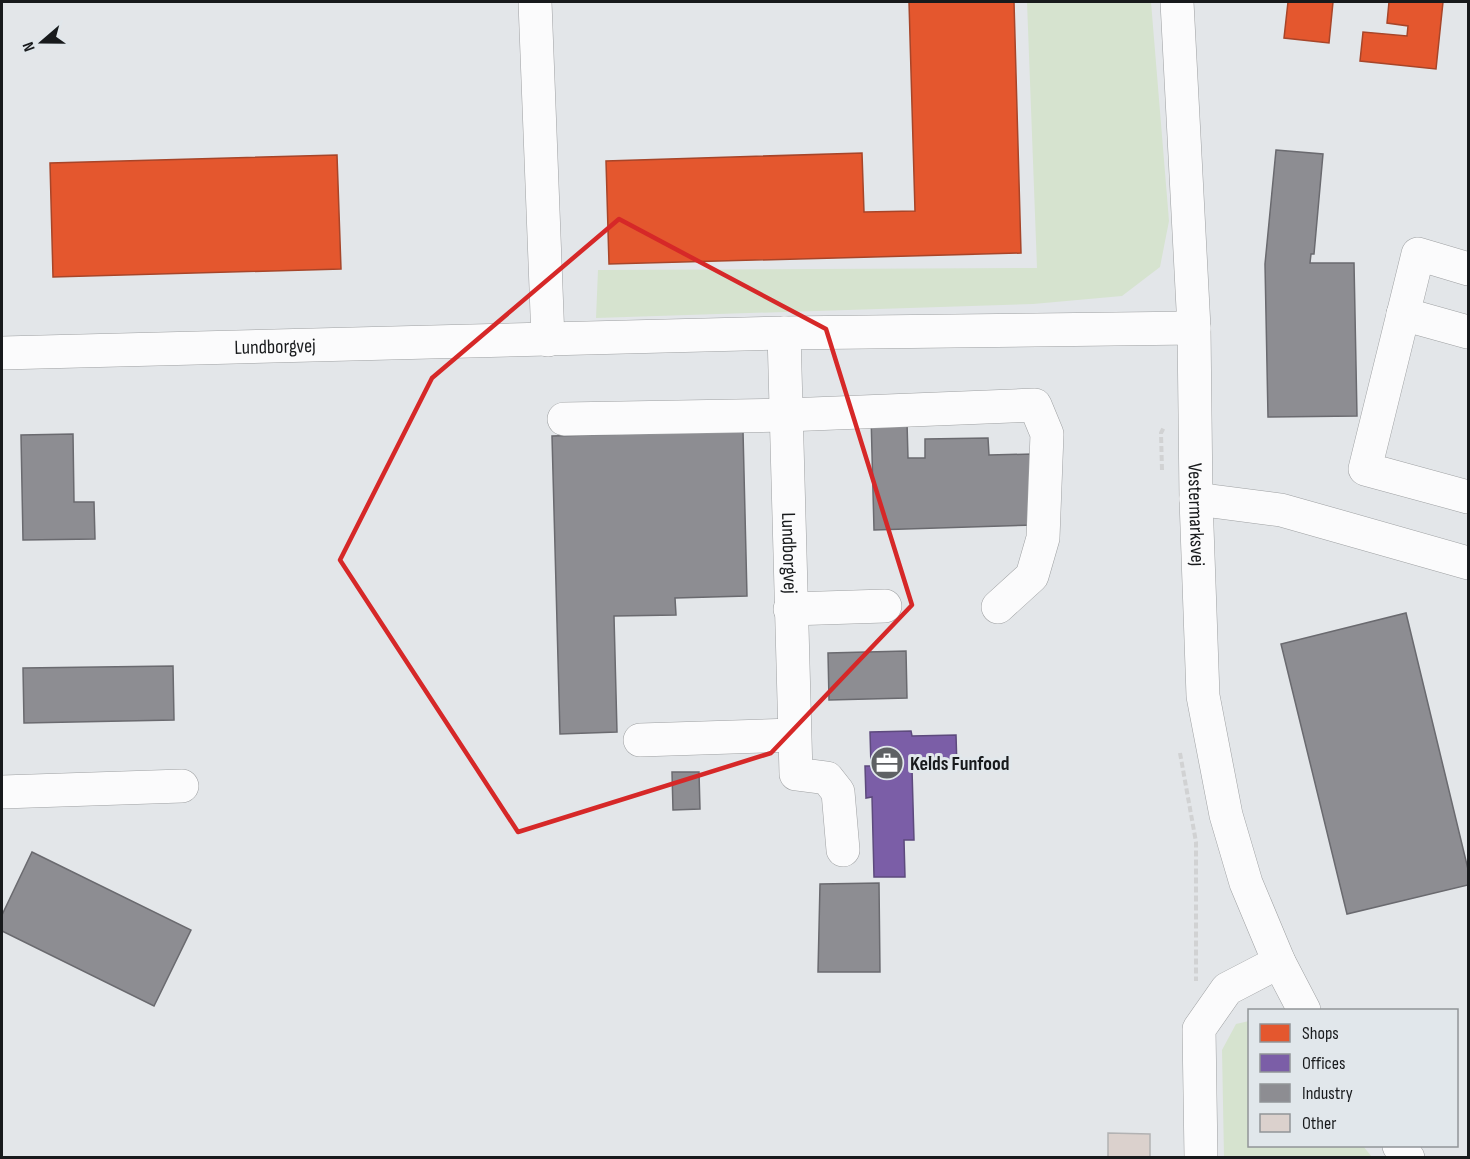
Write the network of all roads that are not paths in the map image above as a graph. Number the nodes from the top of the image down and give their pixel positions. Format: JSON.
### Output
{"nodes":[{"id":1,"x":536,"y":2,"type":"edge"},
{"id":2,"x":1177,"y":2,"type":"edge"},
{"id":3,"x":1468,"y":269,"type":"edge"},
{"id":4,"x":1403,"y":314,"type":"junction"},
{"id":5,"x":1194,"y":328,"type":"junction"},
{"id":6,"x":1468,"y":332,"type":"edge"},
{"id":7,"x":784,"y":333,"type":"junction"},
{"id":8,"x":548,"y":340,"type":"junction"},
{"id":9,"x":2,"y":353,"type":"edge"},
{"id":10,"x":786,"y":416,"type":"junction"},
{"id":11,"x":564,"y":418,"type":"dead end"},
{"id":12,"x":1468,"y":497,"type":"edge"},
{"id":13,"x":1196,"y":499,"type":"junction"},
{"id":14,"x":1468,"y":563,"type":"edge"},
{"id":15,"x":885,"y":606,"type":"dead end"},
{"id":16,"x":998,"y":608,"type":"dead end"},
{"id":17,"x":790,"y":609,"type":"junction"},
{"id":18,"x":793,"y":735,"type":"junction"},
{"id":19,"x":640,"y":740,"type":"dead end"},
{"id":20,"x":182,"y":786,"type":"dead end"},
{"id":21,"x":2,"y":792,"type":"edge"},
{"id":22,"x":843,"y":850,"type":"dead end"},
{"id":23,"x":1279,"y":962,"type":"junction"},
{"id":24,"x":1303,"y":1009,"type":"edge"},
{"id":25,"x":1201,"y":1158,"type":"edge"}],
"edges":[{"from":1,"to":8,"type":"street"},
{"from":2,"to":5,"type":"street","name":"Vestermarksvej"},
{"from":3,"to":4,"type":"street"},
{"from":4,"to":6,"type":"street"},
{"from":4,"to":12,"type":"street"},
{"from":5,"to":7,"type":"street","name":"Lundborgvej"},
{"from":5,"to":13,"type":"street","name":"Vestermarksvej"},
{"from":7,"to":8,"type":"street","name":"Lundborgvej"},
{"from":7,"to":10,"type":"street","name":"Lundborgvej"},
{"from":8,"to":9,"type":"street","name":"Lundborgvej"},
{"from":10,"to":11,"type":"street"},
{"from":10,"to":16,"type":"street"},
{"from":10,"to":17,"type":"street","name":"Lundborgvej"},
{"from":13,"to":14,"type":"street"},
{"from":13,"to":23,"type":"street","name":"Vestermarksvej"},
{"from":15,"to":17,"type":"street"},
{"from":17,"to":18,"type":"street","name":"Lundborgvej"},
{"from":18,"to":19,"type":"street"},
{"from":18,"to":22,"type":"street","name":"Lundborgvej"},
{"from":20,"to":21,"type":"street"},
{"from":23,"to":24,"type":"street","name":"Vestermarksvej"},
{"from":23,"to":25,"type":"street"}]}
